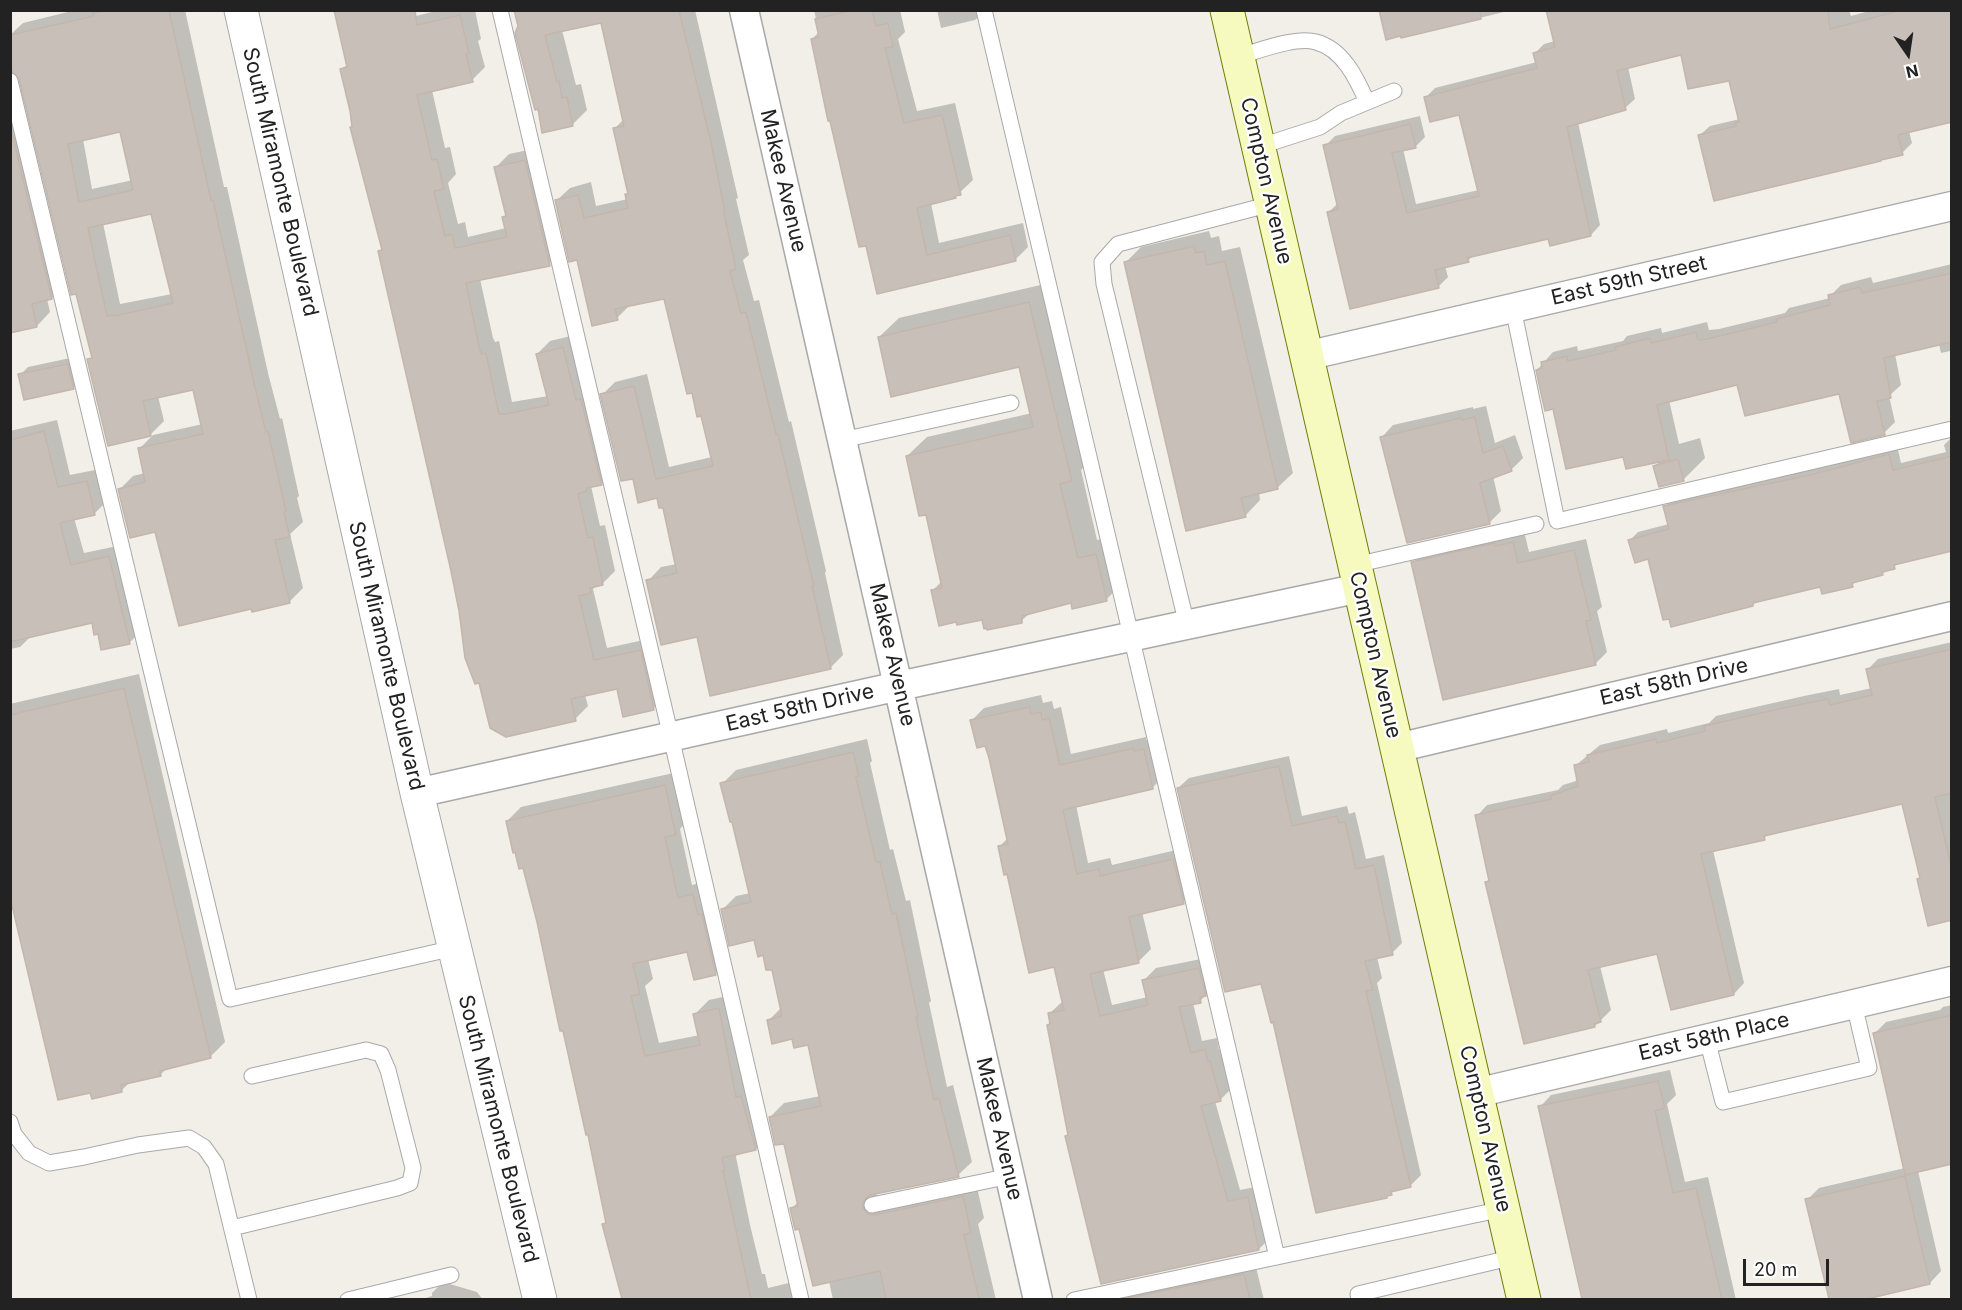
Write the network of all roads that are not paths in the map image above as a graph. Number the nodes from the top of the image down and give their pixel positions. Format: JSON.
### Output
{"nodes":[{"id":1,"x":241,"y":10,"type":"edge"},
{"id":2,"x":500,"y":10,"type":"edge"},
{"id":3,"x":744,"y":10,"type":"edge"},
{"id":4,"x":984,"y":10,"type":"edge"},
{"id":5,"x":1227,"y":10,"type":"edge"},
{"id":6,"x":1237,"y":57,"type":"junction"},
{"id":7,"x":10,"y":81,"type":"edge"},
{"id":8,"x":1394,"y":91,"type":"dead end"},
{"id":9,"x":1367,"y":102,"type":"junction"},
{"id":10,"x":1258,"y":147,"type":"junction"},
{"id":11,"x":1271,"y":204,"type":"junction"},
{"id":12,"x":1952,"y":206,"type":"edge"},
{"id":13,"x":1513,"y":308,"type":"junction"},
{"id":14,"x":1306,"y":356,"type":"junction"},
{"id":15,"x":1011,"y":403,"type":"dead end"},
{"id":16,"x":1952,"y":429,"type":"edge"},
{"id":17,"x":842,"y":440,"type":"junction"},
{"id":18,"x":1536,"y":524,"type":"dead end"},
{"id":19,"x":1357,"y":577,"type":"junction"},
{"id":20,"x":1952,"y":616,"type":"edge"},
{"id":21,"x":1187,"y":625,"type":"junction"},
{"id":22,"x":1132,"y":637,"type":"junction"},
{"id":23,"x":899,"y":686,"type":"junction"},
{"id":24,"x":671,"y":737,"type":"junction"},
{"id":25,"x":1397,"y":748,"type":"junction"},
{"id":26,"x":417,"y":794,"type":"junction"},
{"id":27,"x":454,"y":948,"type":"junction"},
{"id":28,"x":1952,"y":981,"type":"edge"},
{"id":29,"x":1854,"y":1004,"type":"junction"},
{"id":30,"x":1707,"y":1039,"type":"junction"},
{"id":31,"x":252,"y":1076,"type":"dead end"},
{"id":32,"x":1476,"y":1093,"type":"junction"},
{"id":33,"x":10,"y":1122,"type":"edge"},
{"id":34,"x":1010,"y":1176,"type":"junction"},
{"id":35,"x":872,"y":1205,"type":"dead end"},
{"id":36,"x":1503,"y":1209,"type":"junction"},
{"id":37,"x":232,"y":1228,"type":"junction"},
{"id":38,"x":1277,"y":1257,"type":"junction"},
{"id":39,"x":1514,"y":1257,"type":"junction"},
{"id":40,"x":451,"y":1275,"type":"dead end"},
{"id":41,"x":249,"y":1299,"type":"edge"},
{"id":42,"x":348,"y":1299,"type":"edge"},
{"id":43,"x":540,"y":1299,"type":"edge"},
{"id":44,"x":801,"y":1299,"type":"edge"},
{"id":45,"x":1038,"y":1299,"type":"edge"},
{"id":46,"x":1074,"y":1299,"type":"edge"},
{"id":47,"x":1359,"y":1299,"type":"edge"},
{"id":48,"x":1524,"y":1299,"type":"edge"}],
"edges":[{"from":1,"to":26,"type":"street","name":"South Miramonte Boulevard"},
{"from":2,"to":24,"type":"lane"},
{"from":3,"to":17,"type":"street","name":"Makee Avenue"},
{"from":4,"to":22,"type":"lane"},
{"from":5,"to":6,"type":"main road","name":"Compton Avenue"},
{"from":6,"to":9,"type":"lane"},
{"from":6,"to":10,"type":"main road","name":"Compton Avenue"},
{"from":7,"to":27,"type":"lane"},
{"from":8,"to":9,"type":"lane"},
{"from":9,"to":10,"type":"lane"},
{"from":10,"to":11,"type":"main road","name":"Compton Avenue"},
{"from":11,"to":14,"type":"main road","name":"Compton Avenue"},
{"from":11,"to":21,"type":"lane"},
{"from":12,"to":13,"type":"street","name":"East 59th Street"},
{"from":13,"to":14,"type":"street","name":"East 59th Street"},
{"from":13,"to":16,"type":"lane"},
{"from":14,"to":19,"type":"main road","name":"Compton Avenue"},
{"from":15,"to":17,"type":"lane"},
{"from":17,"to":23,"type":"street","name":"Makee Avenue"},
{"from":18,"to":19,"type":"lane"},
{"from":19,"to":21,"type":"street","name":"East 58th Drive"},
{"from":19,"to":25,"type":"main road","name":"Compton Avenue"},
{"from":20,"to":25,"type":"street","name":"East 58th Drive"},
{"from":21,"to":22,"type":"street","name":"East 58th Drive"},
{"from":22,"to":23,"type":"street","name":"East 58th Drive"},
{"from":22,"to":38,"type":"lane"},
{"from":23,"to":24,"type":"street","name":"East 58th Drive"},
{"from":23,"to":34,"type":"street","name":"Makee Avenue"},
{"from":24,"to":26,"type":"street","name":"East 58th Drive"},
{"from":24,"to":44,"type":"lane"},
{"from":25,"to":32,"type":"main road","name":"Compton Avenue"},
{"from":26,"to":27,"type":"street","name":"South Miramonte Boulevard"},
{"from":27,"to":43,"type":"street","name":"South Miramonte Boulevard"},
{"from":28,"to":29,"type":"street","name":"East 58th Place"},
{"from":29,"to":30,"type":"street","name":"East 58th Place"},
{"from":29,"to":30,"type":"lane"},
{"from":30,"to":32,"type":"street","name":"East 58th Place"},
{"from":31,"to":37,"type":"lane"},
{"from":32,"to":36,"type":"main road","name":"Compton Avenue"},
{"from":33,"to":37,"type":"lane"},
{"from":34,"to":35,"type":"lane"},
{"from":34,"to":45,"type":"street","name":"Makee Avenue"},
{"from":36,"to":38,"type":"lane"},
{"from":36,"to":39,"type":"main road","name":"Compton Avenue"},
{"from":37,"to":41,"type":"lane"},
{"from":38,"to":46,"type":"lane"},
{"from":39,"to":47,"type":"lane"},
{"from":39,"to":48,"type":"main road","name":"Compton Avenue"},
{"from":40,"to":42,"type":"lane"}]}
